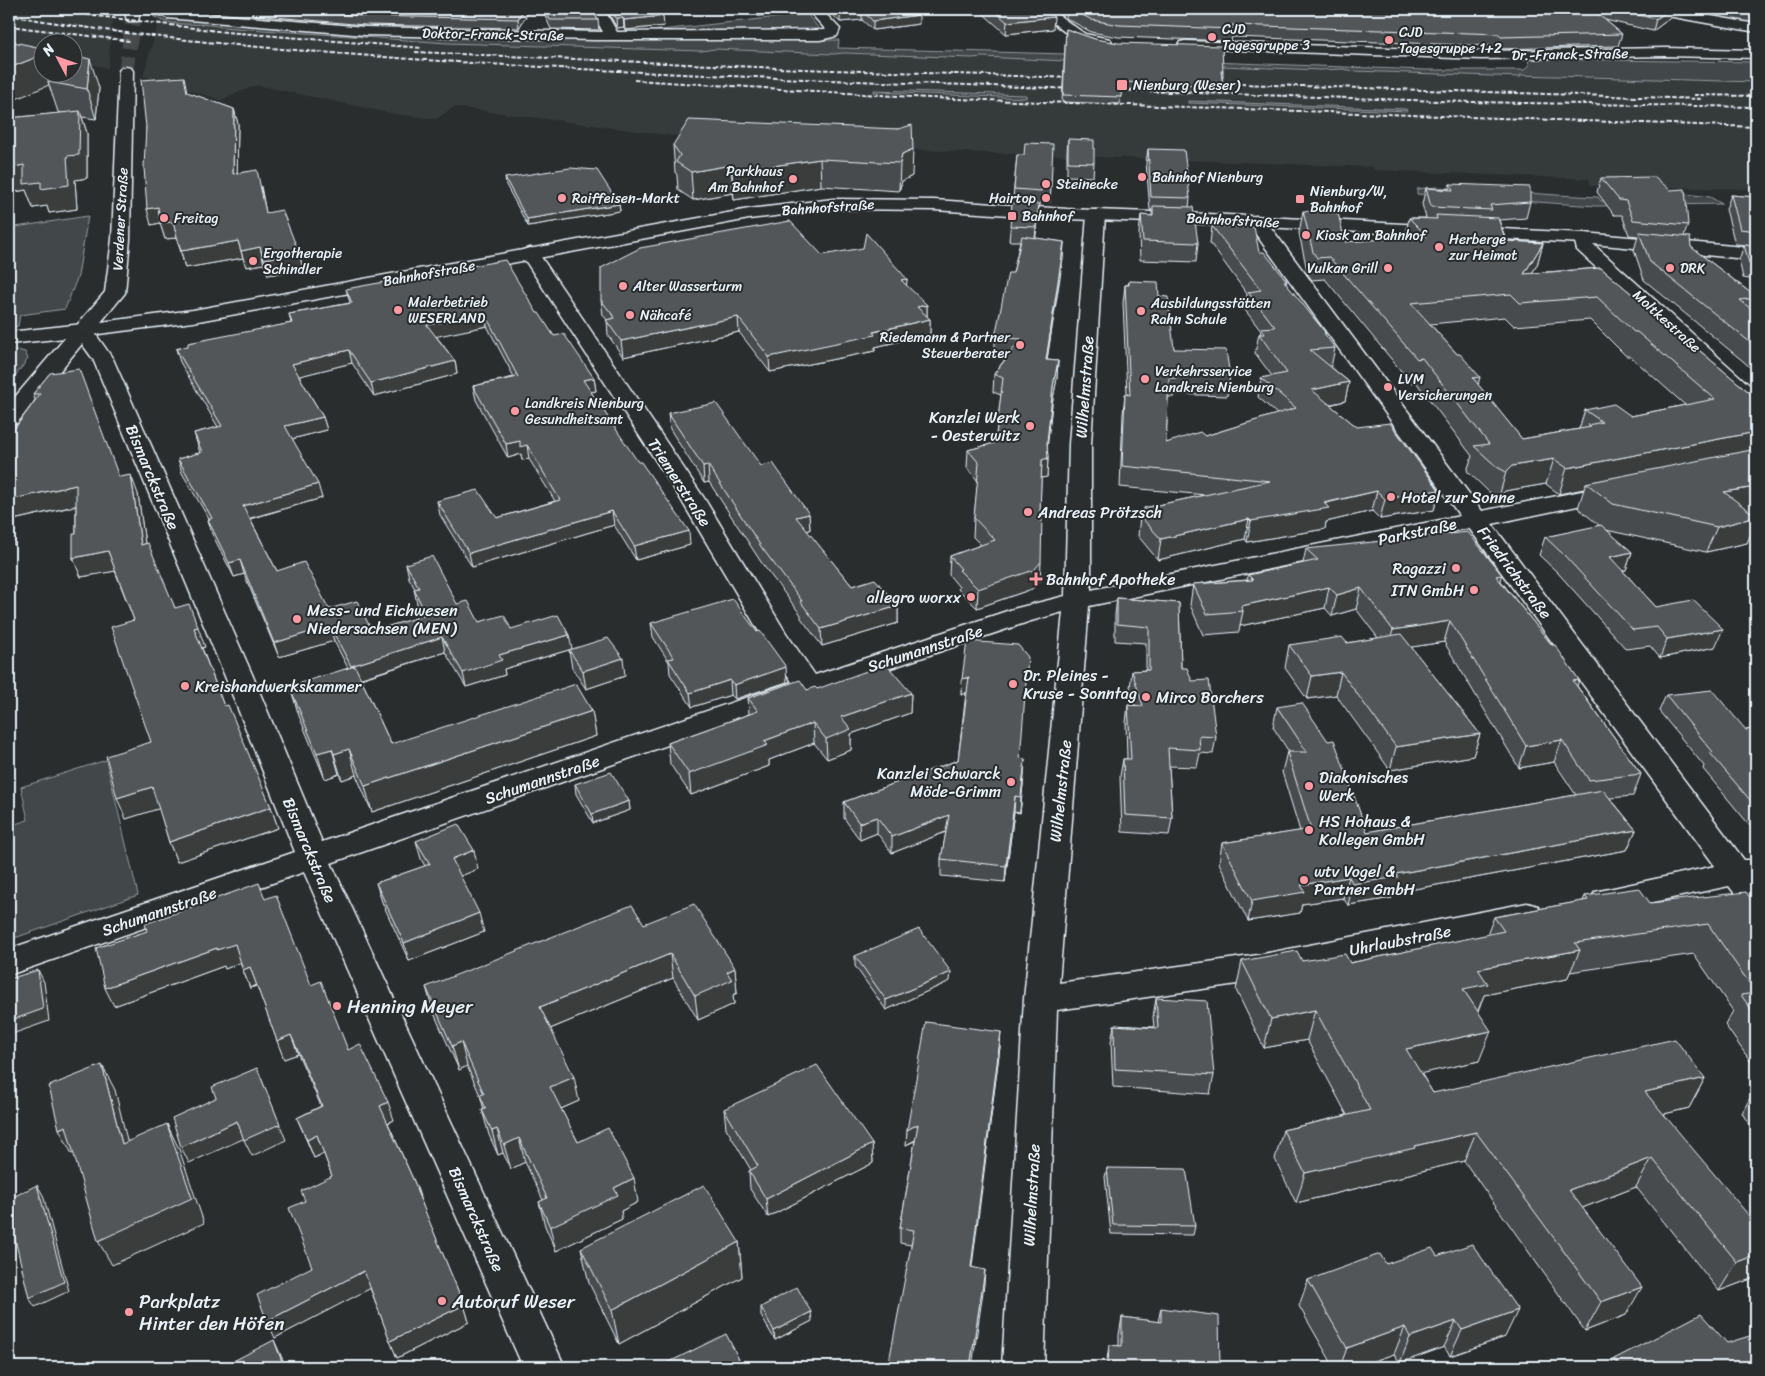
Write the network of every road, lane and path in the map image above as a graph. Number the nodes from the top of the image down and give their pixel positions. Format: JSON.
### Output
{"nodes":[{"id":1,"x":597,"y":9,"type":"edge"},
{"id":2,"x":814,"y":9,"type":"edge"},
{"id":3,"x":1651,"y":9,"type":"edge"},
{"id":4,"x":1045,"y":11,"type":"edge"},
{"id":5,"x":1069,"y":12,"type":"dead end"},
{"id":6,"x":167,"y":14,"type":"dead end"},
{"id":7,"x":1756,"y":28,"type":"edge"},
{"id":8,"x":612,"y":36,"type":"junction"},
{"id":9,"x":1118,"y":43,"type":"edge"},
{"id":10,"x":1170,"y":45,"type":"edge"},
{"id":11,"x":1756,"y":54,"type":"edge"},
{"id":12,"x":126,"y":71,"type":"tunnel mouth"},
{"id":13,"x":1096,"y":215,"type":"junction"},
{"id":14,"x":1257,"y":221,"type":"junction"},
{"id":15,"x":1583,"y":238,"type":"junction"},
{"id":16,"x":530,"y":254,"type":"junction"},
{"id":17,"x":1756,"y":254,"type":"edge"},
{"id":18,"x":83,"y":330,"type":"junction"},
{"id":19,"x":9,"y":338,"type":"edge"},
{"id":20,"x":1756,"y":402,"type":"edge"},
{"id":21,"x":9,"y":418,"type":"edge"},
{"id":22,"x":1641,"y":486,"type":"edge"},
{"id":23,"x":1475,"y":520,"type":"junction"},
{"id":24,"x":1078,"y":601,"type":"junction"},
{"id":25,"x":809,"y":686,"type":"junction"},
{"id":26,"x":313,"y":858,"type":"junction"},
{"id":27,"x":1750,"y":881,"type":"edge"},
{"id":28,"x":9,"y":962,"type":"edge"},
{"id":29,"x":1041,"y":999,"type":"junction"},
{"id":30,"x":542,"y":1366,"type":"edge"},
{"id":31,"x":1023,"y":1367,"type":"edge"}],
"edges":[{"from":1,"to":8,"type":"street"},
{"from":2,"to":8,"type":"street","name":"Doktor-Franck-Straße"},
{"from":3,"to":7,"type":"street"},
{"from":4,"to":5,"type":"street"},
{"from":4,"to":9,"type":"street"},
{"from":6,"to":8,"type":"street","name":"Doktor-Franck-Straße"},
{"from":10,"to":11,"type":"street","name":"Dr.-Franck-Straße"},
{"from":12,"to":18,"type":"street","name":"Verdener Straße"},
{"from":13,"to":14,"type":"street","name":"Bahnhofstraße"},
{"from":13,"to":16,"type":"street","name":"Bahnhofstraße"},
{"from":13,"to":24,"type":"street","name":"Wilhelmstraße"},
{"from":14,"to":15,"type":"street","name":"Bahnhofstraße"},
{"from":14,"to":23,"type":"street","name":"Friedrichstraße"},
{"from":15,"to":17,"type":"street","name":"Bahnhofstraße"},
{"from":15,"to":20,"type":"street","name":"Moltkestraße"},
{"from":16,"to":18,"type":"street","name":"Bahnhofstraße"},
{"from":16,"to":25,"type":"street","name":"Triemerstraße"},
{"from":18,"to":19,"type":"street","name":"Bahnhofstraße"},
{"from":18,"to":21,"type":"street","name":"Verdener Straße"},
{"from":18,"to":26,"type":"street","name":"Bismarckstraße"},
{"from":22,"to":23,"type":"street","name":"Parkstraße"},
{"from":23,"to":24,"type":"street","name":"Parkstraße"},
{"from":23,"to":27,"type":"street","name":"Friedrichstraße"},
{"from":24,"to":25,"type":"street","name":"Schumannstraße"},
{"from":24,"to":29,"type":"street","name":"Wilhelmstraße"},
{"from":25,"to":26,"type":"street","name":"Schumannstraße"},
{"from":26,"to":28,"type":"street","name":"Schumannstraße"},
{"from":26,"to":30,"type":"street","name":"Bismarckstraße"},
{"from":27,"to":29,"type":"street","name":"Uhrlaubstraße"},
{"from":29,"to":31,"type":"street","name":"Wilhelmstraße"}]}
